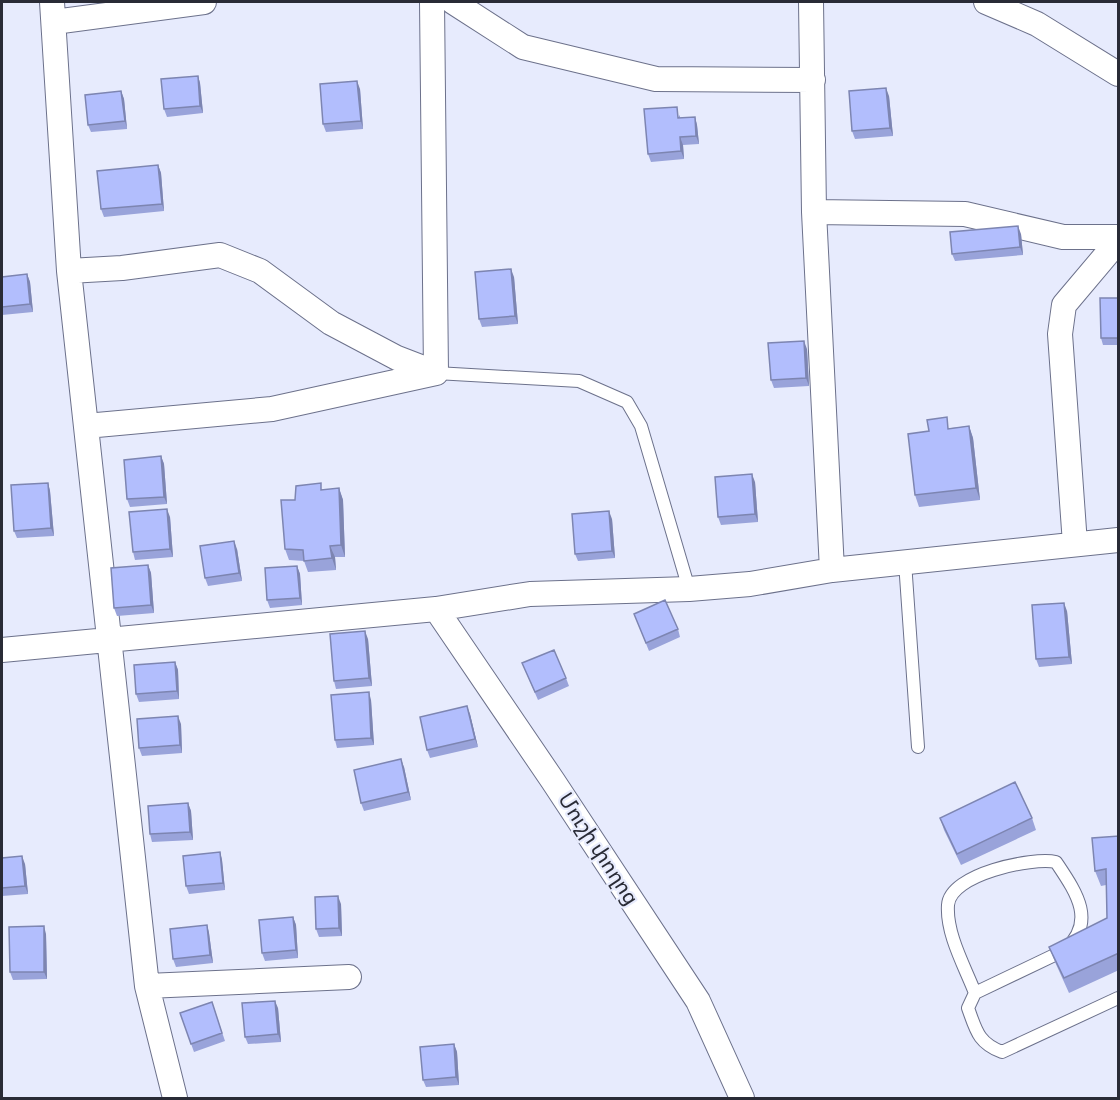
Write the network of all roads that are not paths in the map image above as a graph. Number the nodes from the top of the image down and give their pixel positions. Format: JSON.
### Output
{"nodes":[{"id":1,"x":204,"y":2,"type":"edge"},
{"id":2,"x":432,"y":2,"type":"edge"},
{"id":3,"x":453,"y":2,"type":"edge"},
{"id":4,"x":812,"y":2,"type":"edge"},
{"id":5,"x":986,"y":2,"type":"edge"},
{"id":6,"x":53,"y":12,"type":"edge"},
{"id":7,"x":1119,"y":74,"type":"edge"},
{"id":8,"x":813,"y":80,"type":"junction"},
{"id":9,"x":814,"y":212,"type":"junction"},
{"id":10,"x":1119,"y":239,"type":"edge"},
{"id":11,"x":69,"y":271,"type":"junction"},
{"id":12,"x":436,"y":373,"type":"junction"},
{"id":13,"x":86,"y":426,"type":"junction"},
{"id":14,"x":1119,"y":540,"type":"edge"},
{"id":15,"x":1075,"y":544,"type":"junction"},
{"id":16,"x":905,"y":562,"type":"junction"},
{"id":17,"x":832,"y":570,"type":"junction"},
{"id":18,"x":689,"y":589,"type":"junction"},
{"id":19,"x":436,"y":609,"type":"junction"},
{"id":20,"x":109,"y":642,"type":"junction"},
{"id":21,"x":2,"y":650,"type":"edge"},
{"id":22,"x":918,"y":747,"type":"dead end"},
{"id":23,"x":349,"y":977,"type":"dead end"},
{"id":24,"x":147,"y":986,"type":"junction"},
{"id":25,"x":975,"y":993,"type":"junction"},
{"id":26,"x":1119,"y":998,"type":"edge"},
{"id":27,"x":174,"y":1098,"type":"edge"},
{"id":28,"x":742,"y":1098,"type":"edge"}],
"edges":[{"from":1,"to":6,"type":"street"},
{"from":2,"to":12,"type":"street"},
{"from":3,"to":8,"type":"street"},
{"from":4,"to":8,"type":"street"},
{"from":5,"to":7,"type":"street"},
{"from":6,"to":11,"type":"street"},
{"from":8,"to":9,"type":"street"},
{"from":9,"to":10,"type":"street"},
{"from":9,"to":17,"type":"street"},
{"from":10,"to":15,"type":"street"},
{"from":11,"to":12,"type":"street"},
{"from":11,"to":13,"type":"street"},
{"from":12,"to":13,"type":"street"},
{"from":12,"to":18,"type":"lane"},
{"from":13,"to":20,"type":"street"},
{"from":14,"to":15,"type":"street"},
{"from":15,"to":16,"type":"street"},
{"from":16,"to":17,"type":"street"},
{"from":16,"to":22,"type":"lane"},
{"from":17,"to":18,"type":"street"},
{"from":18,"to":19,"type":"street"},
{"from":19,"to":20,"type":"street"},
{"from":19,"to":28,"type":"street","name":"Մուշի փողոց"},
{"from":20,"to":21,"type":"street"},
{"from":20,"to":24,"type":"street"},
{"from":23,"to":24,"type":"street"},
{"from":24,"to":27,"type":"street"},
{"from":25,"to":25,"type":"lane"},
{"from":25,"to":26,"type":"lane"}]}
